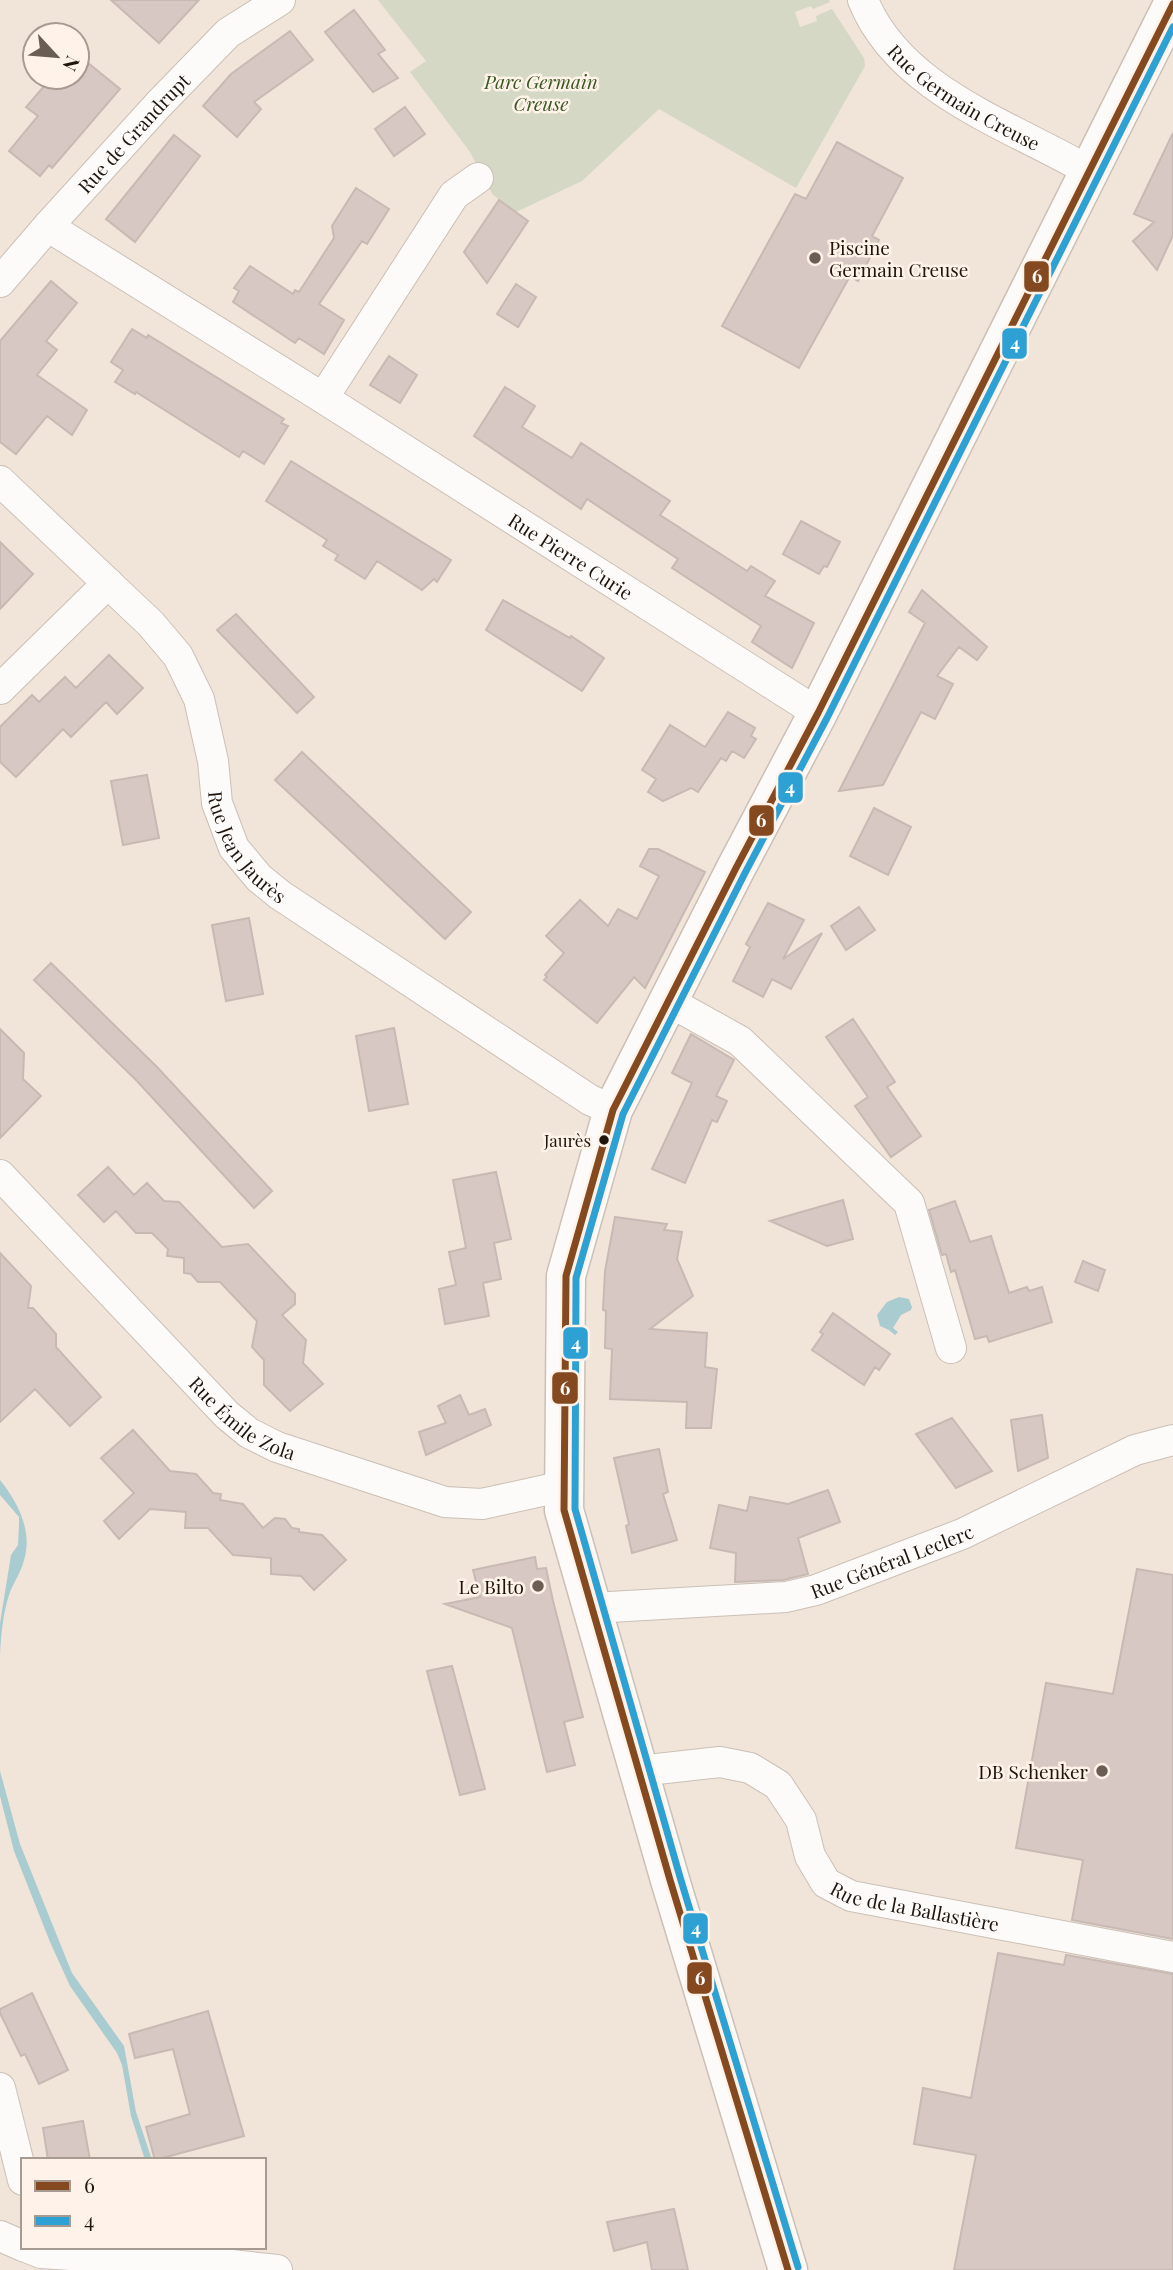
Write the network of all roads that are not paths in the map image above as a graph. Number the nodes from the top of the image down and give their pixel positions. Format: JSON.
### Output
{"nodes":[{"id":1,"x":280,"y":0,"type":"edge"},
{"id":2,"x":863,"y":0,"type":"edge"},
{"id":3,"x":1173,"y":4,"type":"edge"},
{"id":4,"x":1163,"y":44,"type":"edge"},
{"id":5,"x":1089,"y":171,"type":"junction"},
{"id":6,"x":478,"y":178,"type":"dead end"},
{"id":7,"x":49,"y":225,"type":"junction"},
{"id":8,"x":0,"y":282,"type":"edge"},
{"id":9,"x":323,"y":398,"type":"junction"},
{"id":10,"x":0,"y":481,"type":"edge"},
{"id":11,"x":108,"y":583,"type":"junction"},
{"id":12,"x":0,"y":689,"type":"edge"},
{"id":13,"x":818,"y":713,"type":"junction"},
{"id":14,"x":668,"y":1000,"type":"junction"},
{"id":15,"x":613,"y":1110,"type":"junction"},
{"id":16,"x":0,"y":1175,"type":"edge"},
{"id":17,"x":951,"y":1348,"type":"dead end"},
{"id":18,"x":1173,"y":1440,"type":"edge"},
{"id":19,"x":565,"y":1486,"type":"junction"},
{"id":20,"x":592,"y":1608,"type":"junction"},
{"id":21,"x":639,"y":1771,"type":"junction"},
{"id":22,"x":1173,"y":1957,"type":"edge"},
{"id":23,"x":0,"y":2088,"type":"edge"},
{"id":24,"x":21,"y":2172,"type":"edge"},
{"id":25,"x":0,"y":2236,"type":"edge"},
{"id":26,"x":21,"y":2246,"type":"edge"},
{"id":27,"x":34,"y":2253,"type":"edge"},
{"id":28,"x":277,"y":2270,"type":"edge"},
{"id":29,"x":788,"y":2270,"type":"edge"}],
"edges":[{"from":1,"to":7,"type":"street","name":"Rue de Grandrupt"},
{"from":2,"to":5,"type":"street","name":"Rue Germain Creuse"},
{"from":3,"to":4,"type":"main road"},
{"from":4,"to":5,"type":"main road"},
{"from":5,"to":13,"type":"main road"},
{"from":6,"to":9,"type":"street"},
{"from":7,"to":8,"type":"street","name":"Rue de Grandrupt"},
{"from":7,"to":9,"type":"street","name":"Rue Pierre Curie"},
{"from":9,"to":13,"type":"street","name":"Rue Pierre Curie"},
{"from":10,"to":11,"type":"street","name":"Rue Jean Jaurès"},
{"from":11,"to":12,"type":"street"},
{"from":11,"to":15,"type":"street","name":"Rue Jean Jaurès"},
{"from":13,"to":14,"type":"main road"},
{"from":14,"to":15,"type":"main road"},
{"from":14,"to":17,"type":"street"},
{"from":15,"to":19,"type":"main road"},
{"from":16,"to":19,"type":"street","name":"Rue Émile Zola"},
{"from":18,"to":20,"type":"street","name":"Rue Général Leclerc"},
{"from":19,"to":20,"type":"main road"},
{"from":20,"to":21,"type":"main road"},
{"from":21,"to":22,"type":"street","name":"Rue de la Ballastière"},
{"from":21,"to":29,"type":"main road"},
{"from":23,"to":24,"type":"street"},
{"from":25,"to":26,"type":"street"},
{"from":27,"to":28,"type":"street"}]}
